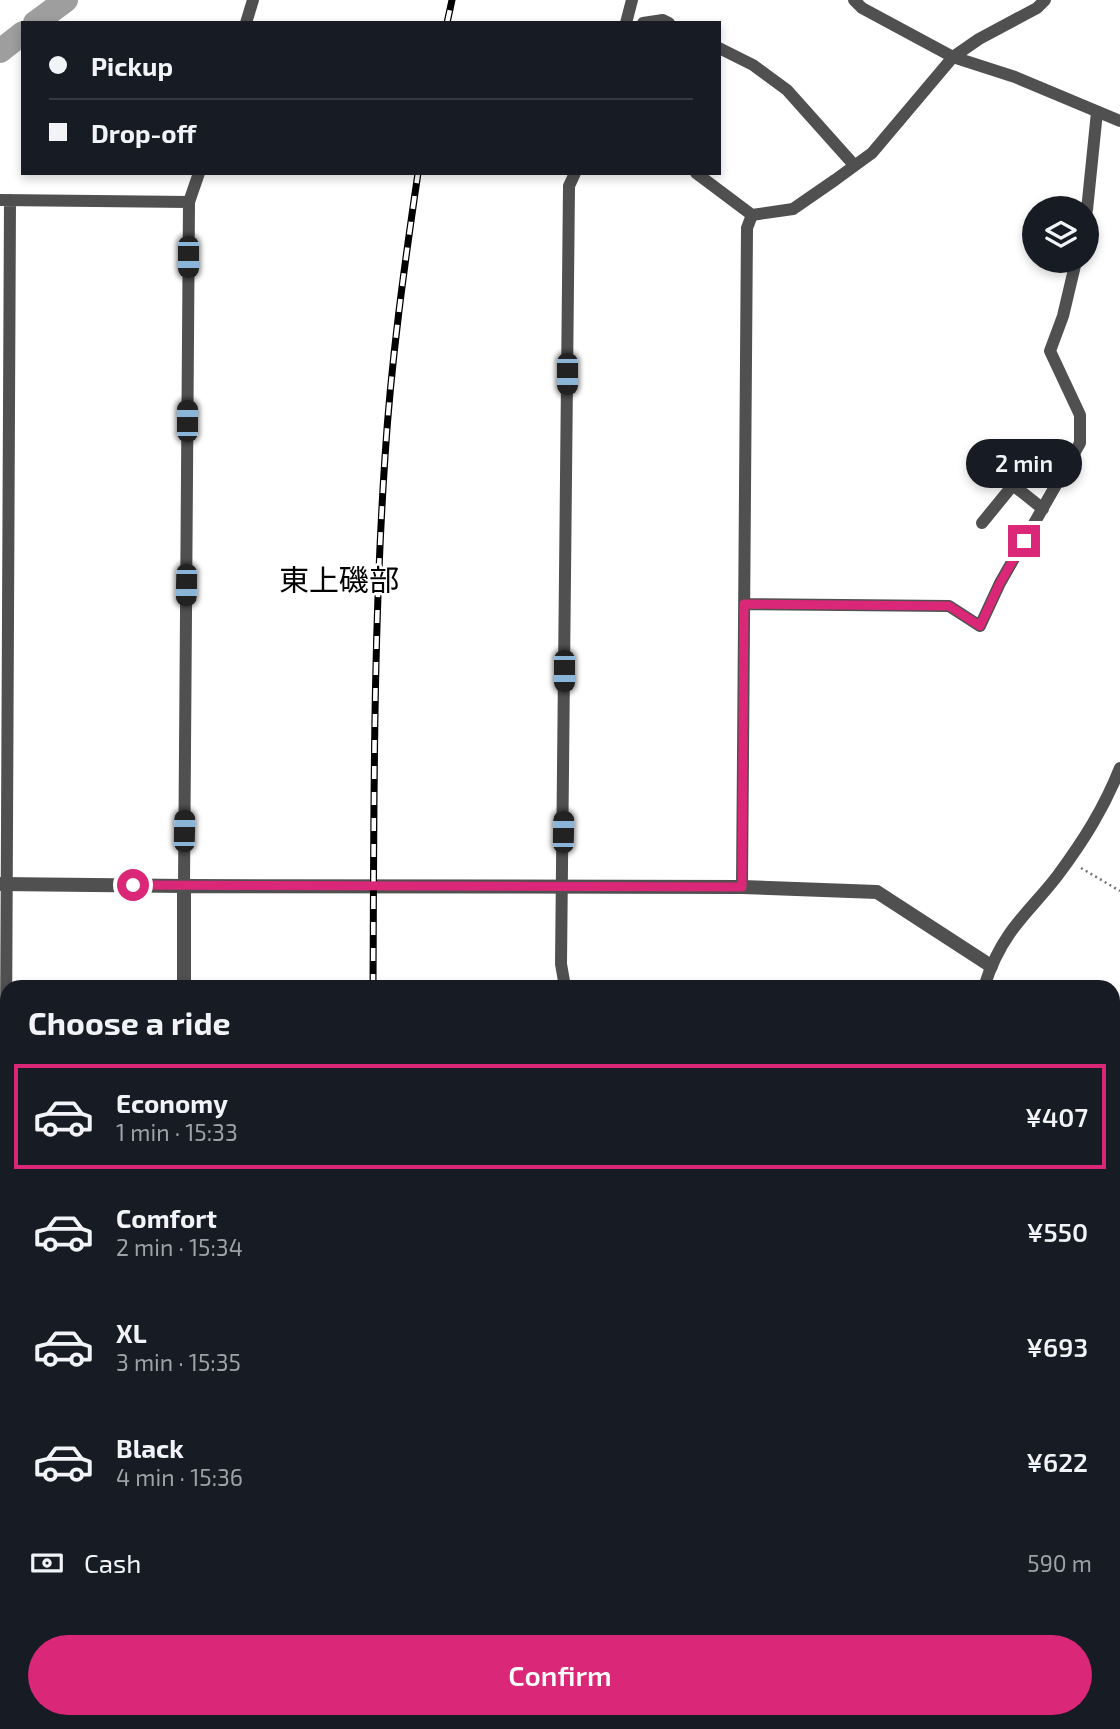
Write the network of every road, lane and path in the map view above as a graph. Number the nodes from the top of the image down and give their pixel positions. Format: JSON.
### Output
{"nodes":[{"id":1,"x":253,"y":0,"type":"edge"},
{"id":2,"x":632,"y":0,"type":"edge"},
{"id":3,"x":854,"y":0,"type":"edge"},
{"id":4,"x":1045,"y":0,"type":"edge"},
{"id":5,"x":247,"y":21,"type":"edge"},
{"id":6,"x":627,"y":21,"type":"edge"},
{"id":7,"x":721,"y":49,"type":"edge"},
{"id":8,"x":953,"y":57,"type":"junction"},
{"id":9,"x":1097,"y":112,"type":"junction"},
{"id":10,"x":1120,"y":121,"type":"edge"},
{"id":11,"x":854,"y":165,"type":"junction"},
{"id":12,"x":198,"y":175,"type":"edge"},
{"id":13,"x":574,"y":175,"type":"edge"},
{"id":14,"x":699,"y":175,"type":"edge"},
{"id":15,"x":1088,"y":196,"type":"edge"},
{"id":16,"x":5,"y":200,"type":"edge"},
{"id":17,"x":189,"y":202,"type":"junction"},
{"id":18,"x":752,"y":215,"type":"junction"},
{"id":19,"x":1073,"y":273,"type":"edge"},
{"id":20,"x":1043,"y":509,"type":"junction"},
{"id":21,"x":982,"y":523,"type":"dead end"},
{"id":22,"x":744,"y":604,"type":"junction"},
{"id":23,"x":1120,"y":768,"type":"edge"},
{"id":24,"x":1068,"y":861,"type":"junction"},
{"id":25,"x":3,"y":884,"type":"edge"},
{"id":26,"x":184,"y":886,"type":"junction"},
{"id":27,"x":562,"y":886,"type":"junction"},
{"id":28,"x":742,"y":887,"type":"junction"},
{"id":29,"x":1120,"y":891,"type":"edge"},
{"id":30,"x":991,"y":966,"type":"junction"},
{"id":31,"x":3,"y":980,"type":"edge"},
{"id":32,"x":184,"y":980,"type":"edge"},
{"id":33,"x":564,"y":980,"type":"edge"},
{"id":34,"x":986,"y":980,"type":"edge"}],
"edges":[{"from":1,"to":5,"type":"street"},
{"from":2,"to":6,"type":"street"},
{"from":3,"to":8,"type":"street"},
{"from":4,"to":8,"type":"street"},
{"from":7,"to":11,"type":"street"},
{"from":8,"to":9,"type":"street"},
{"from":8,"to":11,"type":"street"},
{"from":9,"to":10,"type":"street"},
{"from":9,"to":15,"type":"street"},
{"from":11,"to":18,"type":"street"},
{"from":12,"to":17,"type":"street"},
{"from":13,"to":27,"type":"street"},
{"from":14,"to":18,"type":"street"},
{"from":16,"to":17,"type":"street"},
{"from":16,"to":25,"type":"street"},
{"from":17,"to":26,"type":"street"},
{"from":18,"to":22,"type":"street"},
{"from":19,"to":20,"type":"street"},
{"from":20,"to":21,"type":"street"},
{"from":20,"to":22,"type":"street"},
{"from":22,"to":28,"type":"street"},
{"from":23,"to":24,"type":"street"},
{"from":24,"to":29,"type":"path"},
{"from":24,"to":30,"type":"street"},
{"from":25,"to":26,"type":"street"},
{"from":25,"to":31,"type":"street"},
{"from":26,"to":27,"type":"street"},
{"from":26,"to":32,"type":"street"},
{"from":27,"to":28,"type":"street"},
{"from":27,"to":33,"type":"street"},
{"from":28,"to":30,"type":"street"},
{"from":30,"to":34,"type":"street"}]}
